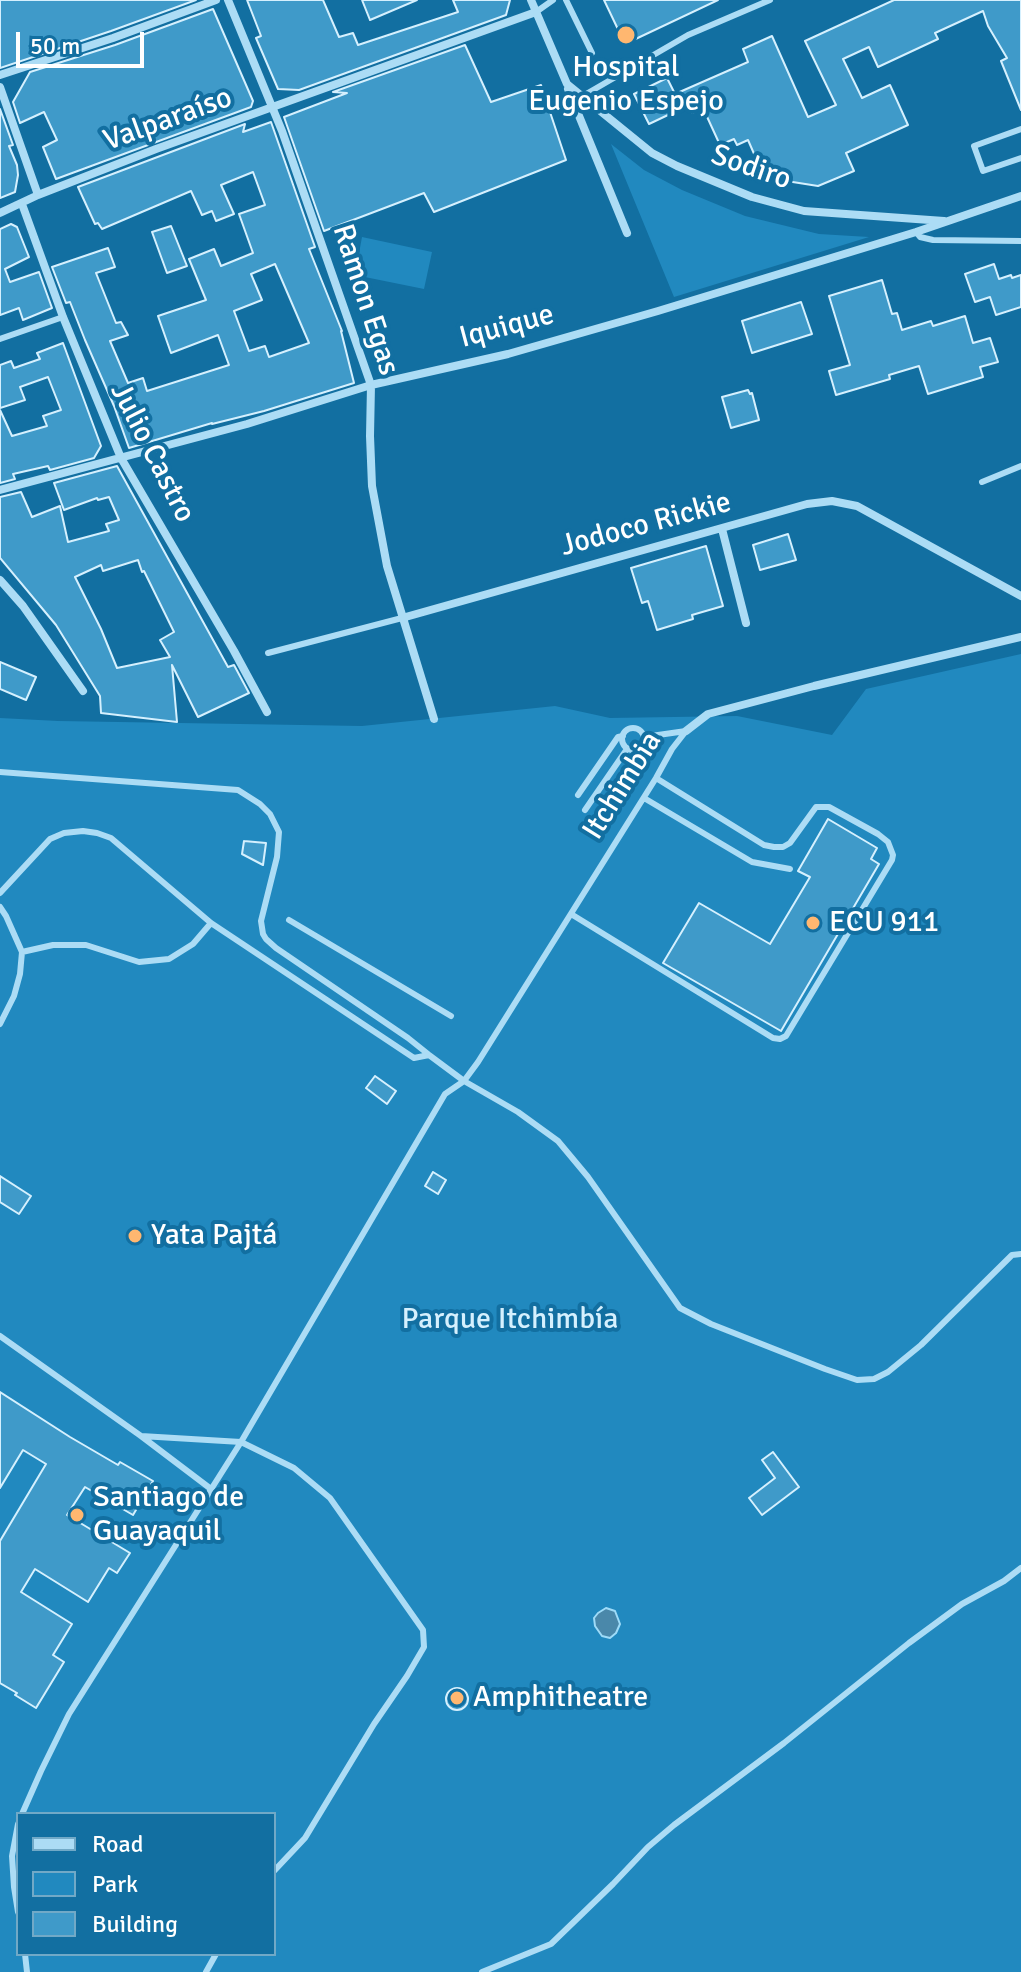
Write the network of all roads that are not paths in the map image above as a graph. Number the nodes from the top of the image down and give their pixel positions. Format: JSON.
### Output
{"nodes":[{"id":1,"x":216,"y":0,"type":"edge"},
{"id":2,"x":228,"y":0,"type":"edge"},
{"id":3,"x":531,"y":0,"type":"edge"},
{"id":4,"x":553,"y":0,"type":"edge"},
{"id":5,"x":566,"y":0,"type":"edge"},
{"id":6,"x":770,"y":0,"type":"edge"},
{"id":7,"x":536,"y":12,"type":"junction"},
{"id":8,"x":592,"y":53,"type":"dead end"},
{"id":9,"x":0,"y":75,"type":"edge"},
{"id":10,"x":567,"y":84,"type":"junction"},
{"id":11,"x":0,"y":87,"type":"edge"},
{"id":12,"x":581,"y":97,"type":"junction"},
{"id":13,"x":273,"y":107,"type":"junction"},
{"id":14,"x":1021,"y":129,"type":"edge"},
{"id":15,"x":1021,"y":158,"type":"edge"},
{"id":16,"x":38,"y":195,"type":"junction"},
{"id":17,"x":1021,"y":196,"type":"edge"},
{"id":18,"x":22,"y":204,"type":"junction"},
{"id":19,"x":0,"y":213,"type":"edge"},
{"id":20,"x":948,"y":221,"type":"junction"},
{"id":21,"x":916,"y":232,"type":"junction"},
{"id":22,"x":627,"y":233,"type":"dead end"},
{"id":23,"x":1021,"y":241,"type":"edge"},
{"id":24,"x":63,"y":317,"type":"junction"},
{"id":25,"x":0,"y":339,"type":"edge"},
{"id":26,"x":371,"y":385,"type":"junction"},
{"id":27,"x":121,"y":458,"type":"junction"},
{"id":28,"x":1021,"y":466,"type":"edge"},
{"id":29,"x":982,"y":482,"type":"dead end"},
{"id":30,"x":0,"y":490,"type":"edge"},
{"id":31,"x":722,"y":529,"type":"junction"},
{"id":32,"x":0,"y":580,"type":"edge"},
{"id":33,"x":1021,"y":596,"type":"edge"},
{"id":34,"x":402,"y":618,"type":"junction"},
{"id":35,"x":746,"y":623,"type":"dead end"},
{"id":36,"x":1021,"y":637,"type":"edge"},
{"id":37,"x":268,"y":653,"type":"dead end"},
{"id":38,"x":83,"y":691,"type":"dead end"},
{"id":39,"x":267,"y":712,"type":"dead end"},
{"id":40,"x":434,"y":719,"type":"dead end"},
{"id":41,"x":686,"y":731,"type":"junction"},
{"id":42,"x":623,"y":736,"type":"junction"},
{"id":43,"x":644,"y":737,"type":"junction"},
{"id":44,"x":627,"y":749,"type":"junction"},
{"id":45,"x":0,"y":772,"type":"edge"},
{"id":46,"x":656,"y":778,"type":"junction"},
{"id":47,"x":578,"y":795,"type":"dead end"},
{"id":48,"x":644,"y":798,"type":"junction"},
{"id":49,"x":585,"y":810,"type":"dead end"},
{"id":50,"x":790,"y":869,"type":"dead end"},
{"id":51,"x":0,"y":893,"type":"edge"},
{"id":52,"x":0,"y":907,"type":"edge"},
{"id":53,"x":571,"y":914,"type":"junction"},
{"id":54,"x":289,"y":920,"type":"dead end"},
{"id":55,"x":211,"y":923,"type":"junction"},
{"id":56,"x":22,"y":952,"type":"junction"},
{"id":57,"x":451,"y":1016,"type":"dead end"},
{"id":58,"x":0,"y":1024,"type":"edge"},
{"id":59,"x":429,"y":1055,"type":"junction"},
{"id":60,"x":464,"y":1081,"type":"junction"},
{"id":61,"x":1021,"y":1254,"type":"edge"},
{"id":62,"x":0,"y":1336,"type":"edge"},
{"id":63,"x":141,"y":1436,"type":"junction"},
{"id":64,"x":241,"y":1442,"type":"junction"},
{"id":65,"x":211,"y":1489,"type":"junction"},
{"id":66,"x":1021,"y":1568,"type":"edge"},
{"id":67,"x":23,"y":1812,"type":"edge"},
{"id":68,"x":16,"y":1835,"type":"edge"},
{"id":69,"x":276,"y":1869,"type":"edge"},
{"id":70,"x":16,"y":1900,"type":"edge"},
{"id":71,"x":482,"y":1972,"type":"edge"}],
"edges":[{"from":1,"to":9,"type":"street"},
{"from":2,"to":13,"type":"street","name":"Ramon Egas"},
{"from":3,"to":7,"type":"street","name":"Sodiro"},
{"from":4,"to":7,"type":"lane"},
{"from":5,"to":8,"type":"lane"},
{"from":6,"to":12,"type":"lane"},
{"from":7,"to":10,"type":"street","name":"Sodiro"},
{"from":7,"to":13,"type":"street","name":"Valparaíso"},
{"from":10,"to":12,"type":"street","name":"Sodiro"},
{"from":10,"to":22,"type":"street","name":"Sodiro"},
{"from":11,"to":16,"type":"street"},
{"from":12,"to":20,"type":"street","name":"Sodiro"},
{"from":13,"to":16,"type":"street","name":"Valparaíso"},
{"from":13,"to":26,"type":"street","name":"Ramon Egas"},
{"from":14,"to":15,"type":"lane"},
{"from":16,"to":18,"type":"street","name":"Valparaíso"},
{"from":17,"to":20,"type":"street","name":"Iquique"},
{"from":18,"to":19,"type":"street","name":"Valparaíso"},
{"from":18,"to":24,"type":"street","name":"Julio Castro"},
{"from":20,"to":21,"type":"street","name":"Iquique"},
{"from":21,"to":23,"type":"lane"},
{"from":21,"to":26,"type":"street","name":"Iquique"},
{"from":24,"to":25,"type":"lane"},
{"from":24,"to":27,"type":"street","name":"Julio Castro"},
{"from":26,"to":27,"type":"street","name":"Iquique"},
{"from":26,"to":34,"type":"street","name":"Ramon Egas"},
{"from":27,"to":30,"type":"street","name":"Iquique"},
{"from":27,"to":39,"type":"street","name":"Julio Castro"},
{"from":28,"to":29,"type":"lane"},
{"from":31,"to":33,"type":"street","name":"Jodoco Rickie"},
{"from":31,"to":34,"type":"street","name":"Jodoco Rickie"},
{"from":31,"to":35,"type":"street"},
{"from":32,"to":38,"type":"street"},
{"from":34,"to":37,"type":"lane","name":"Jodoco Rickie"},
{"from":34,"to":40,"type":"street","name":"Ramon Egas"},
{"from":36,"to":41,"type":"street","name":"Itchimbia"},
{"from":41,"to":43,"type":"lane"},
{"from":41,"to":46,"type":"lane","name":"Itchimbia"},
{"from":42,"to":43,"type":"lane"},
{"from":42,"to":44,"type":"lane"},
{"from":42,"to":47,"type":"lane"},
{"from":43,"to":44,"type":"lane"},
{"from":44,"to":49,"type":"lane"},
{"from":45,"to":59,"type":"lane"},
{"from":46,"to":48,"type":"lane","name":"Itchimbia"},
{"from":46,"to":53,"type":"lane"},
{"from":48,"to":50,"type":"lane"},
{"from":48,"to":53,"type":"lane","name":"Itchimbia"},
{"from":51,"to":55,"type":"lane"},
{"from":52,"to":56,"type":"lane"},
{"from":53,"to":60,"type":"lane","name":"Itchimbia"},
{"from":54,"to":57,"type":"lane"},
{"from":55,"to":56,"type":"lane"},
{"from":55,"to":59,"type":"lane"},
{"from":56,"to":58,"type":"lane"},
{"from":59,"to":60,"type":"lane"},
{"from":60,"to":61,"type":"lane"},
{"from":60,"to":64,"type":"lane","name":"Itchimbia"},
{"from":62,"to":63,"type":"lane"},
{"from":63,"to":64,"type":"lane"},
{"from":63,"to":65,"type":"lane"},
{"from":64,"to":65,"type":"lane","name":"Itchimbia"},
{"from":64,"to":69,"type":"lane"},
{"from":65,"to":67,"type":"lane","name":"Itchimbia"},
{"from":66,"to":71,"type":"lane"},
{"from":68,"to":70,"type":"lane"}]}
